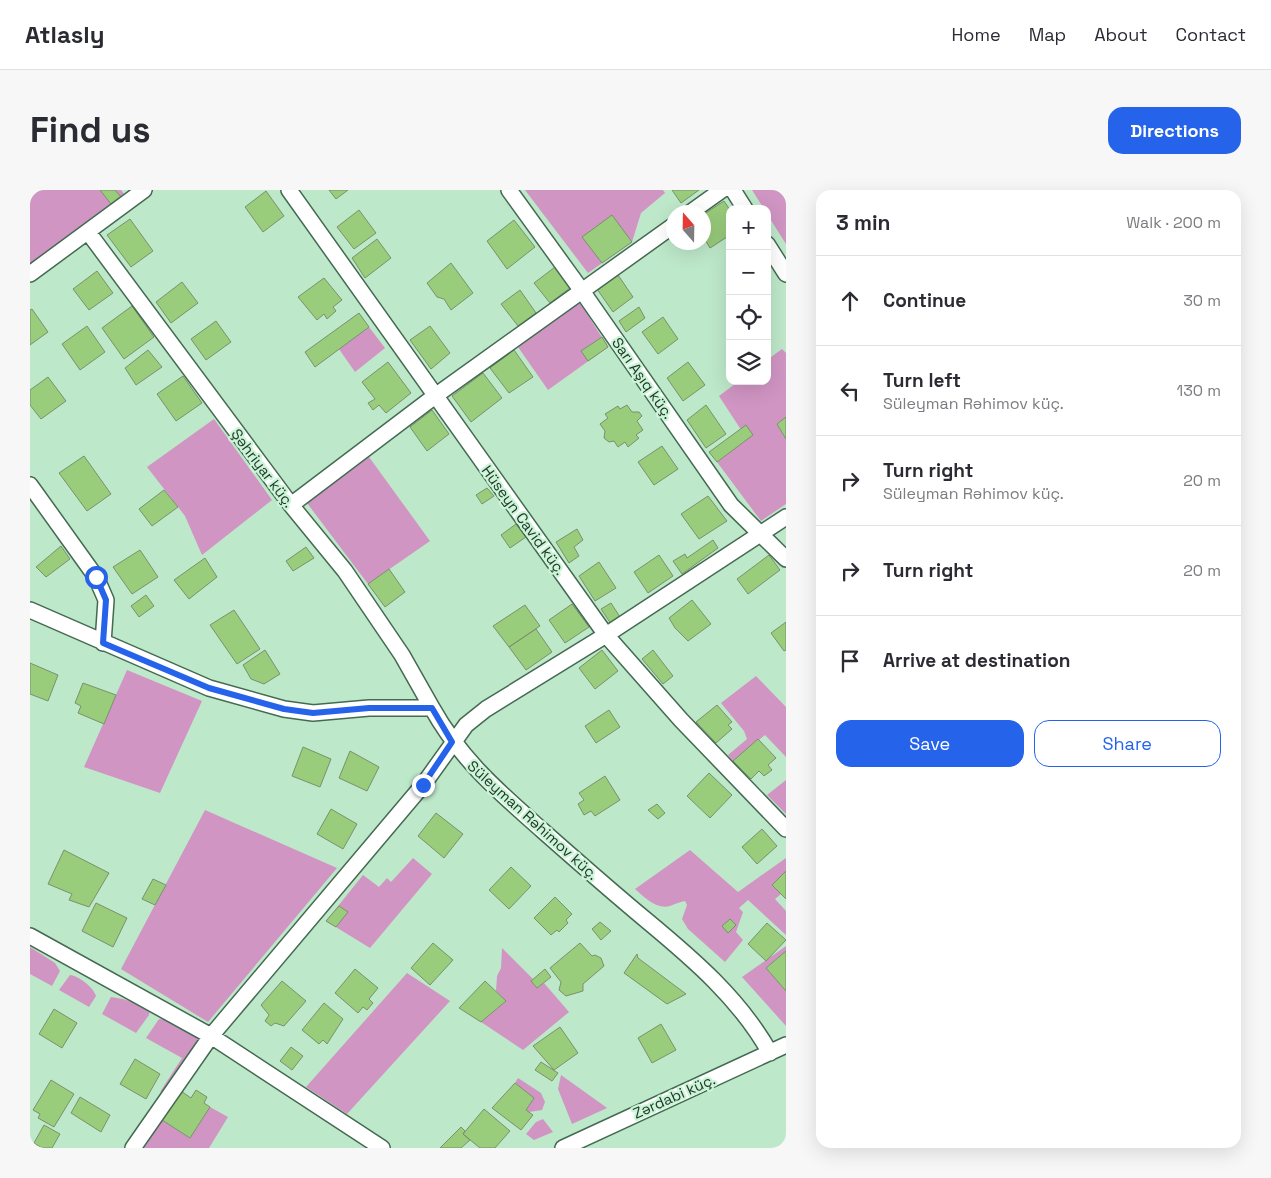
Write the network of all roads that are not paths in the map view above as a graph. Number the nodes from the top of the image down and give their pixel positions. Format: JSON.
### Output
{"nodes":[{"id":1,"x":289,"y":190,"type":"edge"},
{"id":2,"x":509,"y":190,"type":"edge"},
{"id":3,"x":722,"y":190,"type":"edge"},
{"id":4,"x":733,"y":190,"type":"edge"},
{"id":5,"x":139,"y":192,"type":"edge"},
{"id":6,"x":701,"y":205,"type":"edge"},
{"id":7,"x":742,"y":205,"type":"edge"},
{"id":8,"x":666,"y":231,"type":"edge"},
{"id":9,"x":88,"y":232,"type":"junction"},
{"id":10,"x":771,"y":250,"type":"edge"},
{"id":11,"x":30,"y":274,"type":"edge"},
{"id":12,"x":786,"y":274,"type":"edge"},
{"id":13,"x":582,"y":291,"type":"junction"},
{"id":14,"x":435,"y":396,"type":"junction"},
{"id":15,"x":30,"y":485,"type":"edge"},
{"id":16,"x":291,"y":505,"type":"junction"},
{"id":17,"x":786,"y":517,"type":"edge"},
{"id":18,"x":760,"y":536,"type":"junction"},
{"id":19,"x":786,"y":559,"type":"edge"},
{"id":20,"x":30,"y":610,"type":"edge"},
{"id":21,"x":606,"y":635,"type":"junction"},
{"id":22,"x":103,"y":643,"type":"junction"},
{"id":23,"x":432,"y":708,"type":"junction"},
{"id":24,"x":452,"y":742,"type":"junction"},
{"id":25,"x":786,"y":829,"type":"edge"},
{"id":26,"x":30,"y":936,"type":"edge"},
{"id":27,"x":211,"y":1036,"type":"junction"},
{"id":28,"x":786,"y":1045,"type":"edge"},
{"id":29,"x":770,"y":1052,"type":"junction"},
{"id":30,"x":133,"y":1148,"type":"edge"},
{"id":31,"x":382,"y":1148,"type":"edge"},
{"id":32,"x":563,"y":1148,"type":"edge"}],
"edges":[{"from":1,"to":14,"type":"street","name":"Hüseyn Cavid küç."},
{"from":2,"to":13,"type":"street","name":"Sarı Aşıq küç."},
{"from":3,"to":6,"type":"street"},
{"from":4,"to":7,"type":"street"},
{"from":5,"to":9,"type":"street"},
{"from":8,"to":13,"type":"street"},
{"from":9,"to":11,"type":"street"},
{"from":9,"to":16,"type":"street","name":"Şəhriyar küç."},
{"from":10,"to":12,"type":"street"},
{"from":13,"to":14,"type":"street"},
{"from":13,"to":18,"type":"street","name":"Sarı Aşıq küç."},
{"from":14,"to":16,"type":"street"},
{"from":14,"to":21,"type":"street","name":"Hüseyn Cavid küç."},
{"from":15,"to":22,"type":"street"},
{"from":16,"to":23,"type":"street","name":"Şəhriyar küç."},
{"from":17,"to":18,"type":"street"},
{"from":18,"to":19,"type":"street","name":"Sarı Aşıq küç."},
{"from":18,"to":21,"type":"street"},
{"from":20,"to":22,"type":"street"},
{"from":21,"to":24,"type":"street"},
{"from":21,"to":25,"type":"street","name":"Hüseyn Cavid küç."},
{"from":22,"to":23,"type":"street"},
{"from":23,"to":24,"type":"street","name":"Süleyman Rəhimov küç."},
{"from":24,"to":27,"type":"street"},
{"from":24,"to":29,"type":"street","name":"Süleyman Rəhimov küç."},
{"from":26,"to":27,"type":"street"},
{"from":27,"to":30,"type":"street"},
{"from":27,"to":31,"type":"street"},
{"from":28,"to":29,"type":"street","name":"Zərdabi küç."},
{"from":29,"to":32,"type":"street","name":"Zərdabi küç."}]}
